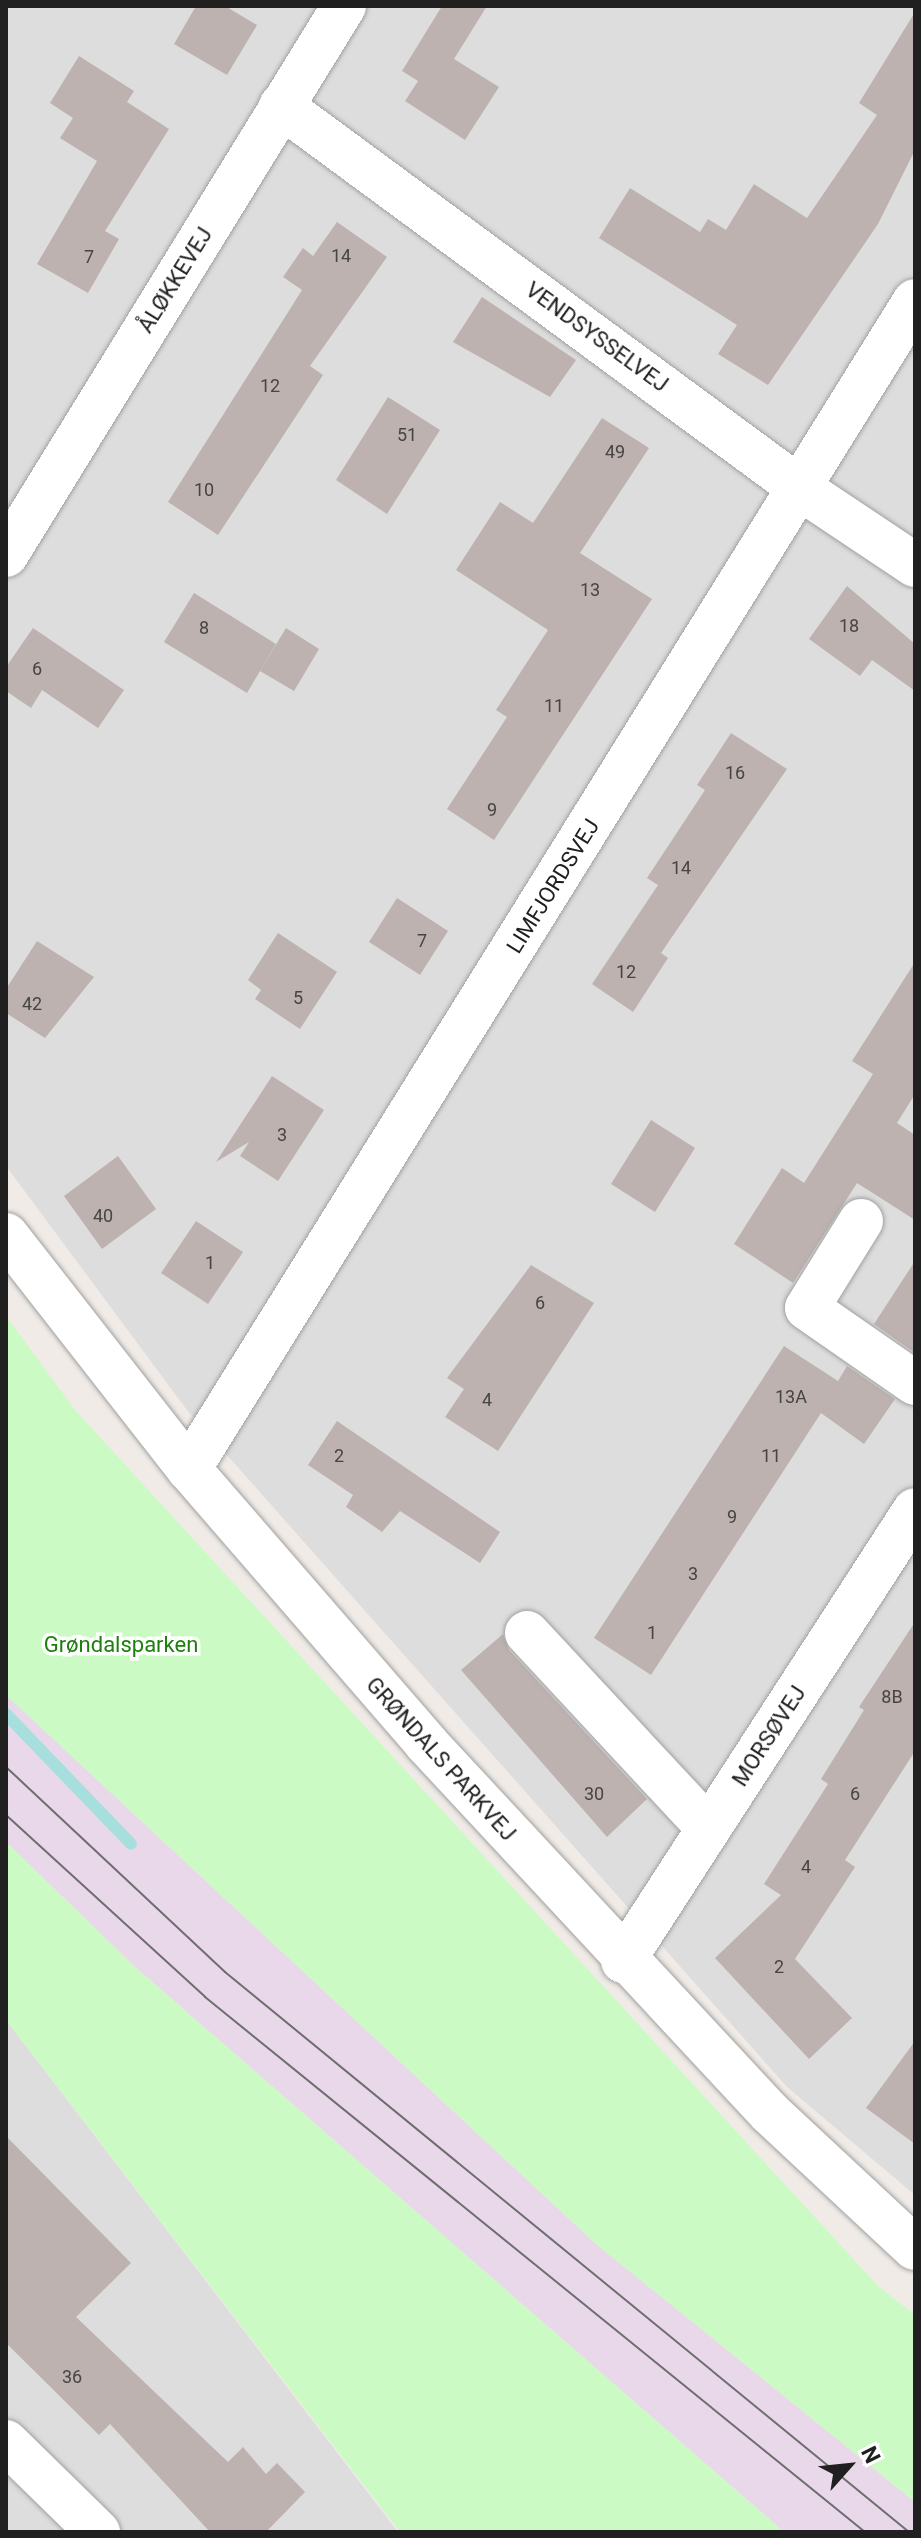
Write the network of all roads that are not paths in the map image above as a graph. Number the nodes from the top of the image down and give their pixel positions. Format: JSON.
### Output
{"nodes":[{"id":1,"x":344,"y":6,"type":"edge"},
{"id":2,"x":281,"y":106,"type":"junction"},
{"id":3,"x":915,"y":301,"type":"edge"},
{"id":4,"x":801,"y":489,"type":"junction"},
{"id":5,"x":6,"y":555,"type":"edge"},
{"id":6,"x":915,"y":565,"type":"edge"},
{"id":7,"x":861,"y":1221,"type":"dead end"},
{"id":8,"x":6,"y":1235,"type":"edge"},
{"id":9,"x":915,"y":1383,"type":"edge"},
{"id":10,"x":189,"y":1469,"type":"junction"},
{"id":11,"x":915,"y":1510,"type":"edge"},
{"id":12,"x":527,"y":1633,"type":"dead end"},
{"id":13,"x":709,"y":1829,"type":"junction"},
{"id":14,"x":623,"y":1961,"type":"junction"},
{"id":15,"x":915,"y":2246,"type":"edge"},
{"id":16,"x":6,"y":2442,"type":"edge"},
{"id":17,"x":98,"y":2532,"type":"edge"}],
"edges":[{"from":1,"to":2,"type":"street","name":"ÅLØKKEVEJ"},
{"from":2,"to":4,"type":"street","name":"VENDSYSSELVEJ"},
{"from":2,"to":5,"type":"street","name":"ÅLØKKEVEJ"},
{"from":3,"to":4,"type":"street","name":"LIMFJORDSVEJ"},
{"from":4,"to":6,"type":"street","name":"VENDSYSSELVEJ"},
{"from":4,"to":10,"type":"street","name":"LIMFJORDSVEJ"},
{"from":7,"to":9,"type":"street"},
{"from":8,"to":10,"type":"street","name":"GRØNDALS PARKVEJ"},
{"from":10,"to":14,"type":"street","name":"GRØNDALS PARKVEJ"},
{"from":11,"to":13,"type":"street","name":"MORSØVEJ"},
{"from":12,"to":13,"type":"street"},
{"from":13,"to":14,"type":"street","name":"MORSØVEJ"},
{"from":14,"to":15,"type":"street","name":"GRØNDALS PARKVEJ"},
{"from":16,"to":17,"type":"street"}]}
